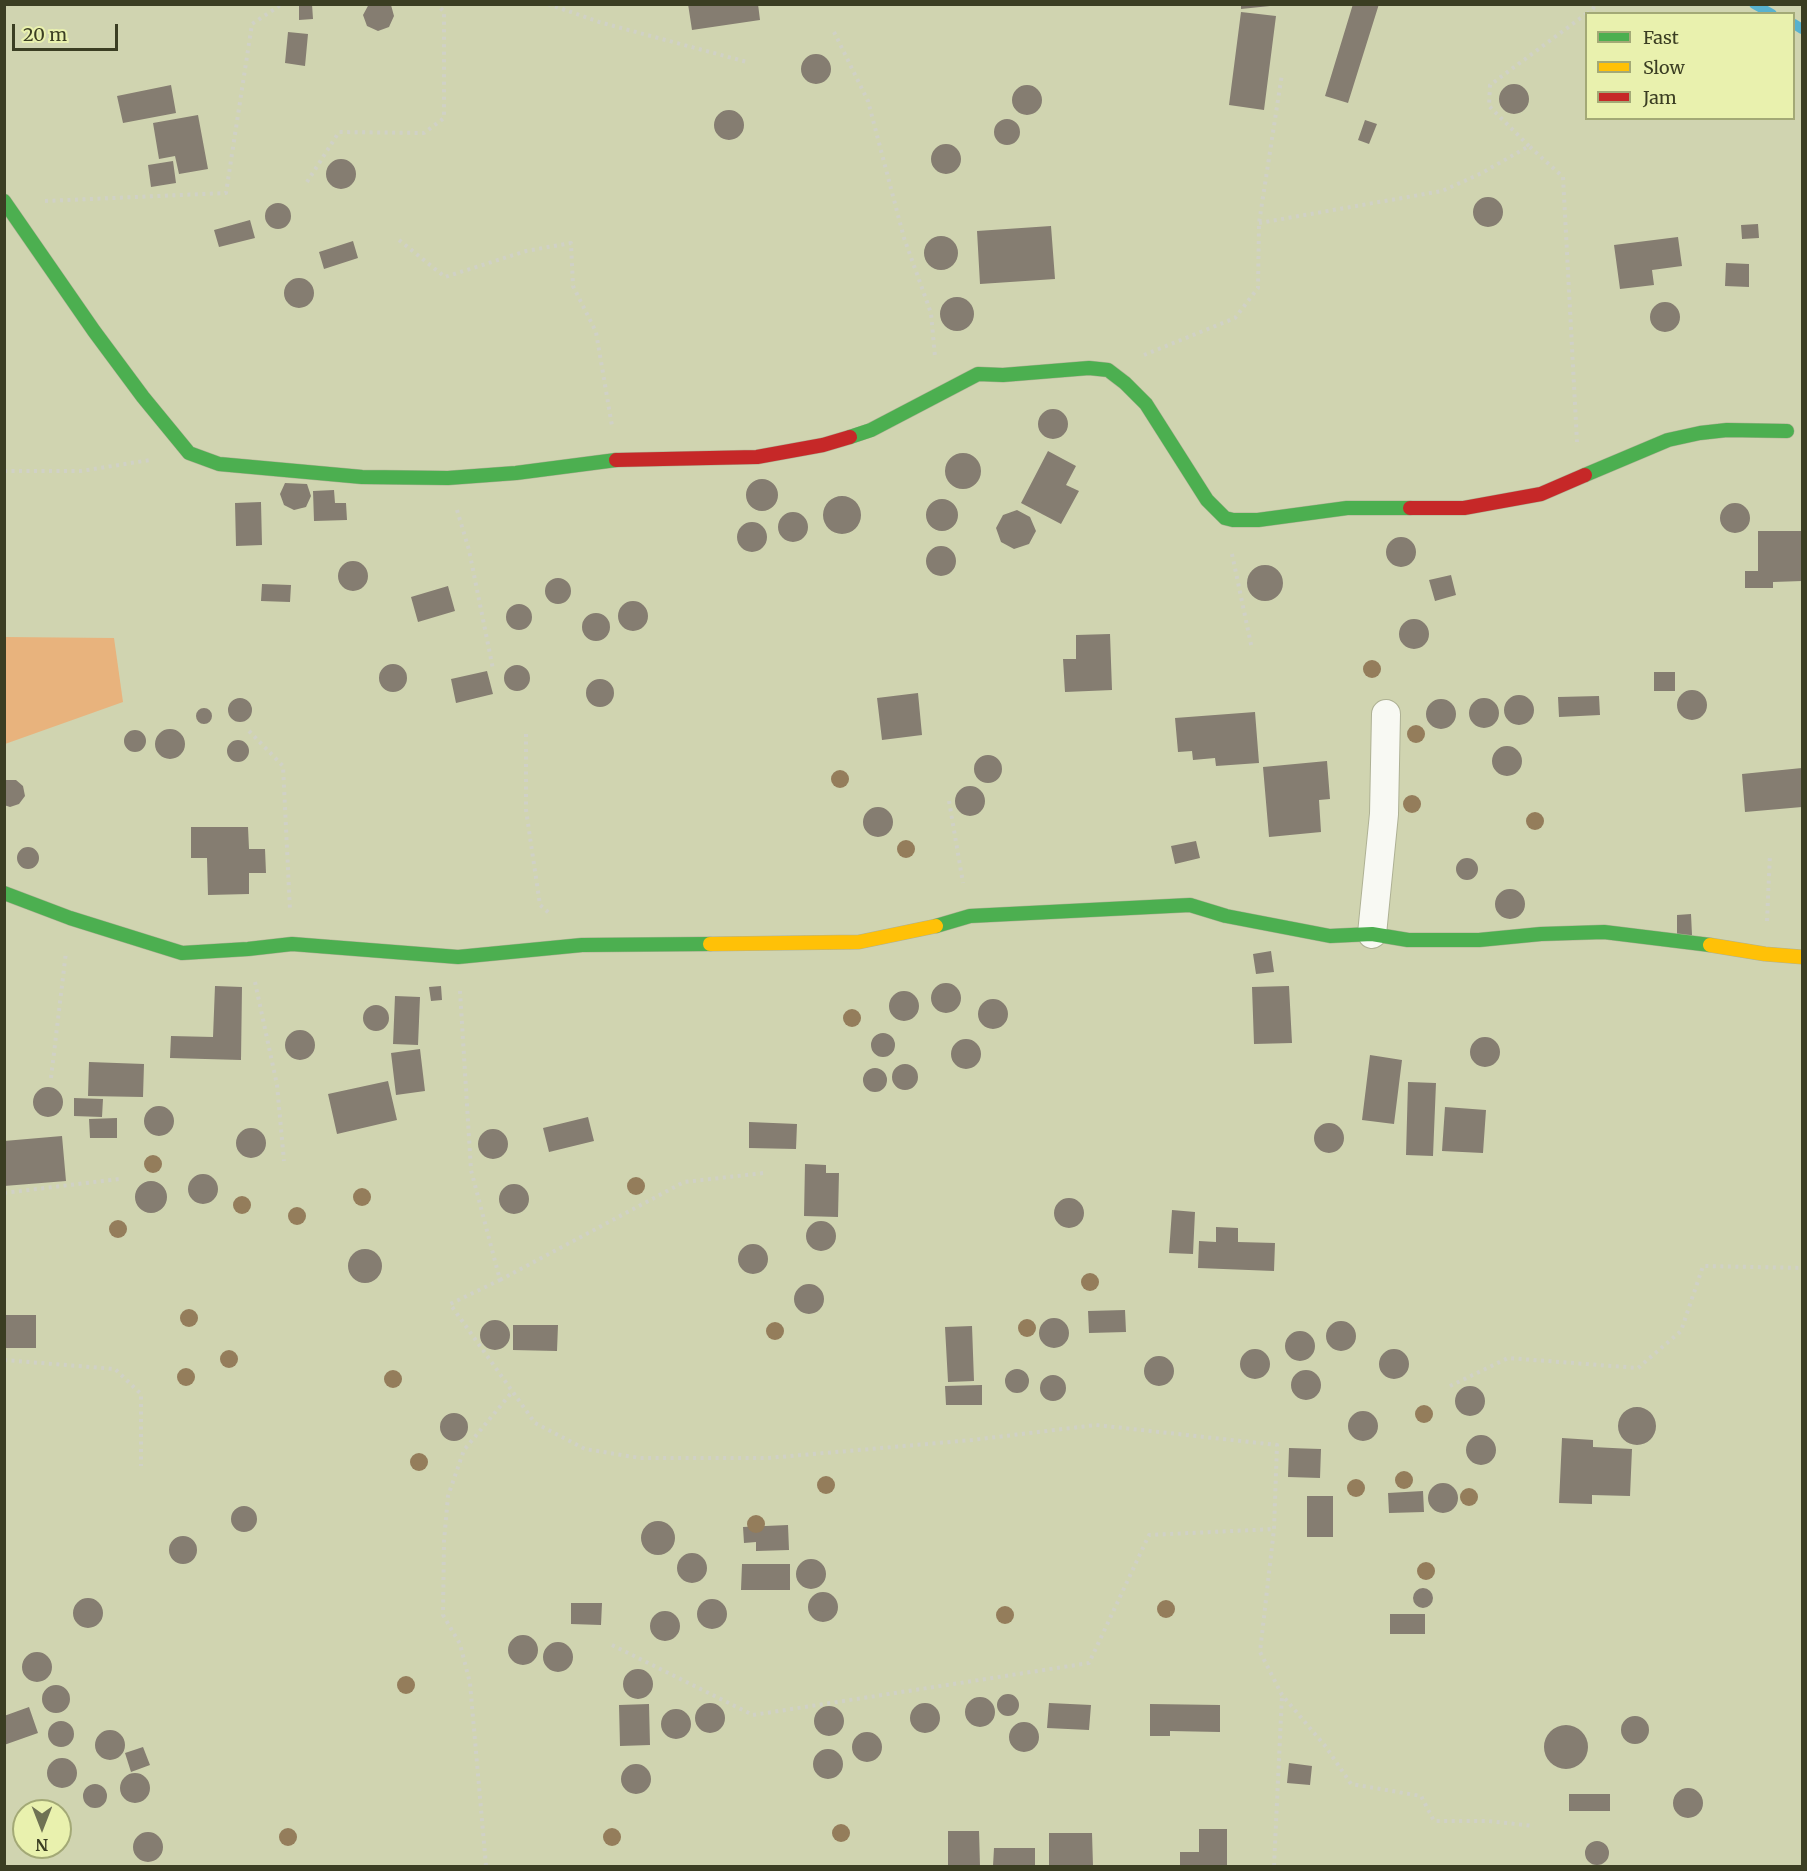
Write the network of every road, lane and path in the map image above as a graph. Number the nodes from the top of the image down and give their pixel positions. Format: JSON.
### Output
{"nodes":[{"id":1,"x":282,"y":4,"type":"edge"},
{"id":2,"x":437,"y":4,"type":"edge"},
{"id":3,"x":548,"y":4,"type":"edge"},
{"id":4,"x":1585,"y":15,"type":"edge"},
{"id":5,"x":834,"y":32,"type":"dead end"},
{"id":6,"x":747,"y":62,"type":"dead end"},
{"id":7,"x":1282,"y":74,"type":"dead end"},
{"id":8,"x":1529,"y":146,"type":"junction"},
{"id":9,"x":307,"y":182,"type":"dead end"},
{"id":10,"x":5,"y":202,"type":"edge"},
{"id":11,"x":1259,"y":222,"type":"junction"},
{"id":12,"x":399,"y":240,"type":"dead end"},
{"id":13,"x":1108,"y":370,"type":"junction"},
{"id":14,"x":939,"y":394,"type":"junction"},
{"id":15,"x":1787,"y":431,"type":"dead end"},
{"id":16,"x":189,"y":453,"type":"junction"},
{"id":17,"x":618,"y":460,"type":"junction"},
{"id":18,"x":4,"y":471,"type":"edge"},
{"id":19,"x":448,"y":478,"type":"junction"},
{"id":20,"x":1579,"y":479,"type":"junction"},
{"id":21,"x":1225,"y":518,"type":"junction"},
{"id":22,"x":1252,"y":649,"type":"dead end"},
{"id":23,"x":493,"y":669,"type":"dead end"},
{"id":24,"x":1386,"y":714,"type":"dead end"},
{"id":25,"x":249,"y":731,"type":"dead end"},
{"id":26,"x":526,"y":734,"type":"dead end"},
{"id":27,"x":950,"y":801,"type":"dead end"},
{"id":28,"x":1770,"y":854,"type":"dead end"},
{"id":29,"x":4,"y":893,"type":"edge"},
{"id":30,"x":970,"y":916,"type":"junction"},
{"id":31,"x":70,"y":918,"type":"junction"},
{"id":32,"x":1372,"y":934,"type":"junction"},
{"id":33,"x":292,"y":944,"type":"junction"},
{"id":34,"x":582,"y":945,"type":"junction"},
{"id":35,"x":248,"y":949,"type":"junction"},
{"id":36,"x":1765,"y":954,"type":"junction"},
{"id":37,"x":458,"y":957,"type":"junction"},
{"id":38,"x":1803,"y":957,"type":"edge"},
{"id":39,"x":51,"y":1078,"type":"dead end"},
{"id":40,"x":284,"y":1161,"type":"dead end"},
{"id":41,"x":764,"y":1173,"type":"dead end"},
{"id":42,"x":119,"y":1179,"type":"dead end"},
{"id":43,"x":4,"y":1193,"type":"edge"},
{"id":44,"x":1803,"y":1268,"type":"edge"},
{"id":45,"x":500,"y":1280,"type":"junction"},
{"id":46,"x":4,"y":1360,"type":"edge"},
{"id":47,"x":1450,"y":1386,"type":"dead end"},
{"id":48,"x":512,"y":1392,"type":"junction"},
{"id":49,"x":141,"y":1466,"type":"dead end"},
{"id":50,"x":1274,"y":1528,"type":"junction"},
{"id":51,"x":612,"y":1645,"type":"dead end"},
{"id":52,"x":1282,"y":1695,"type":"junction"},
{"id":53,"x":1534,"y":1826,"type":"dead end"},
{"id":54,"x":486,"y":1866,"type":"edge"},
{"id":55,"x":1274,"y":1866,"type":"edge"}],
"edges":[{"from":1,"to":10,"type":"path"},
{"from":2,"to":9,"type":"path"},
{"from":3,"to":6,"type":"path"},
{"from":4,"to":8,"type":"path"},
{"from":5,"to":14,"type":"path"},
{"from":7,"to":11,"type":"path"},
{"from":8,"to":11,"type":"path"},
{"from":8,"to":20,"type":"path"},
{"from":10,"to":16,"type":"street"},
{"from":11,"to":13,"type":"path"},
{"from":12,"to":17,"type":"path"},
{"from":13,"to":14,"type":"street"},
{"from":13,"to":21,"type":"street"},
{"from":14,"to":17,"type":"street"},
{"from":15,"to":20,"type":"street"},
{"from":16,"to":18,"type":"path"},
{"from":16,"to":19,"type":"street"},
{"from":17,"to":19,"type":"street"},
{"from":19,"to":23,"type":"path"},
{"from":20,"to":21,"type":"street"},
{"from":21,"to":22,"type":"path"},
{"from":24,"to":32,"type":"street"},
{"from":25,"to":33,"type":"path"},
{"from":26,"to":34,"type":"path"},
{"from":27,"to":30,"type":"path"},
{"from":28,"to":36,"type":"path"},
{"from":29,"to":31,"type":"street"},
{"from":30,"to":32,"type":"street"},
{"from":30,"to":34,"type":"street"},
{"from":31,"to":35,"type":"street"},
{"from":31,"to":39,"type":"path"},
{"from":32,"to":36,"type":"street"},
{"from":33,"to":35,"type":"street"},
{"from":33,"to":37,"type":"street"},
{"from":34,"to":37,"type":"street"},
{"from":35,"to":40,"type":"path"},
{"from":36,"to":38,"type":"street"},
{"from":37,"to":45,"type":"path"},
{"from":41,"to":45,"type":"path"},
{"from":42,"to":43,"type":"path"},
{"from":44,"to":47,"type":"path"},
{"from":45,"to":48,"type":"path"},
{"from":46,"to":49,"type":"path"},
{"from":48,"to":50,"type":"path"},
{"from":48,"to":54,"type":"path"},
{"from":50,"to":51,"type":"path"},
{"from":50,"to":52,"type":"path"},
{"from":52,"to":53,"type":"path"},
{"from":52,"to":55,"type":"path"}]}
